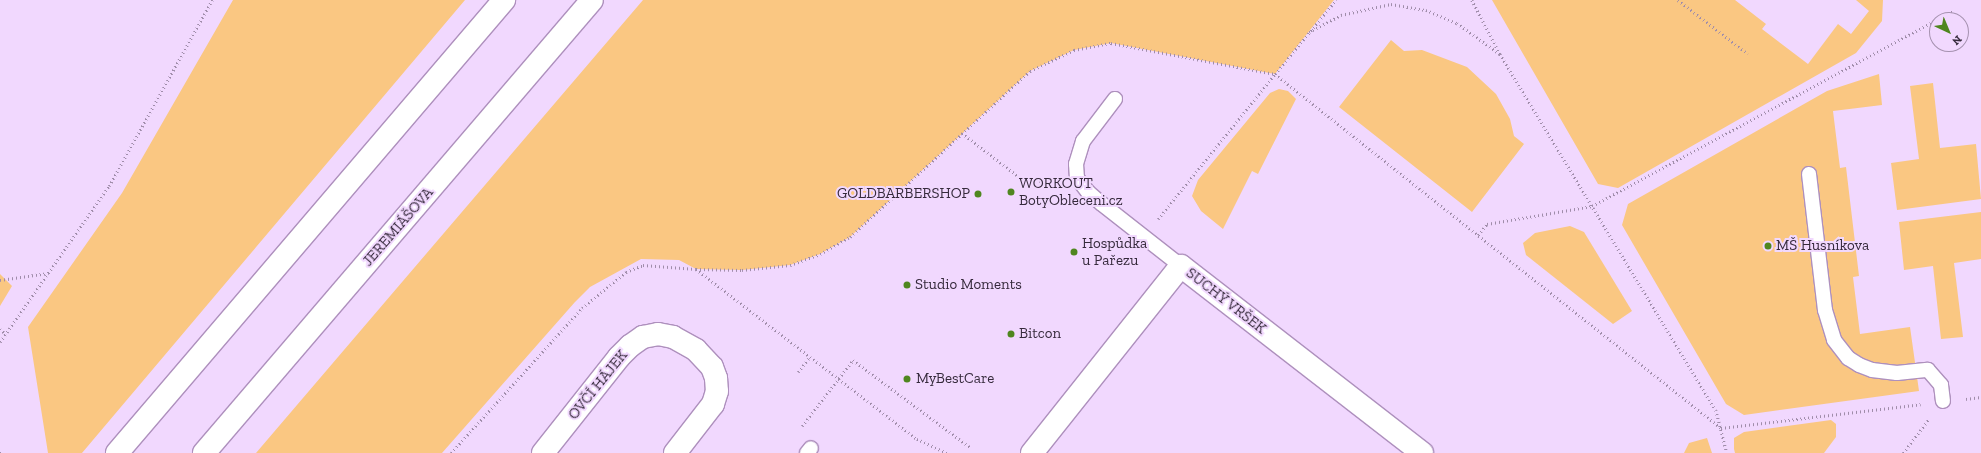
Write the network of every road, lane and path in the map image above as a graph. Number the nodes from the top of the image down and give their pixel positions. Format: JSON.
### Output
{"nodes":[{"id":1,"x":212,"y":0,"type":"edge"},
{"id":2,"x":504,"y":0,"type":"edge"},
{"id":3,"x":592,"y":0,"type":"edge"},
{"id":4,"x":1336,"y":0,"type":"edge"},
{"id":5,"x":1472,"y":0,"type":"edge"},
{"id":6,"x":1678,"y":0,"type":"edge"},
{"id":7,"x":1953,"y":11,"type":"dead end"},
{"id":8,"x":1307,"y":34,"type":"junction"},
{"id":9,"x":1500,"y":54,"type":"junction"},
{"id":10,"x":1748,"y":54,"type":"dead end"},
{"id":11,"x":1276,"y":74,"type":"junction"},
{"id":12,"x":1115,"y":99,"type":"dead end"},
{"id":13,"x":962,"y":133,"type":"junction"},
{"id":14,"x":1809,"y":174,"type":"dead end"},
{"id":15,"x":1028,"y":183,"type":"dead end"},
{"id":16,"x":1592,"y":206,"type":"junction"},
{"id":17,"x":1156,"y":222,"type":"dead end"},
{"id":18,"x":1478,"y":235,"type":"junction"},
{"id":19,"x":1181,"y":266,"type":"junction"},
{"id":20,"x":696,"y":269,"type":"junction"},
{"id":21,"x":48,"y":273,"type":"junction"},
{"id":22,"x":0,"y":280,"type":"edge"},
{"id":23,"x":0,"y":329,"type":"edge"},
{"id":24,"x":6,"y":334,"type":"junction"},
{"id":25,"x":0,"y":342,"type":"edge"},
{"id":26,"x":809,"y":358,"type":"junction"},
{"id":27,"x":798,"y":372,"type":"dead end"},
{"id":28,"x":838,"y":380,"type":"junction"},
{"id":29,"x":1981,"y":397,"type":"edge"},
{"id":30,"x":1943,"y":401,"type":"junction"},
{"id":31,"x":1721,"y":428,"type":"junction"},
{"id":32,"x":800,"y":429,"type":"dead end"},
{"id":33,"x":972,"y":448,"type":"dead end"},
{"id":34,"x":549,"y":451,"type":"edge"},
{"id":35,"x":117,"y":453,"type":"edge"},
{"id":36,"x":204,"y":453,"type":"edge"},
{"id":37,"x":450,"y":453,"type":"edge"},
{"id":38,"x":674,"y":453,"type":"edge"},
{"id":39,"x":947,"y":453,"type":"edge"},
{"id":40,"x":1032,"y":453,"type":"edge"},
{"id":41,"x":1422,"y":453,"type":"edge"},
{"id":42,"x":1727,"y":453,"type":"edge"},
{"id":43,"x":1902,"y":453,"type":"edge"}],
"edges":[{"from":1,"to":21,"type":"path"},
{"from":2,"to":35,"type":"main road"},
{"from":3,"to":36,"type":"main road","name":"JEREMIÁŠOVA"},
{"from":4,"to":8,"type":"path"},
{"from":5,"to":9,"type":"path"},
{"from":6,"to":10,"type":"path"},
{"from":7,"to":16,"type":"path"},
{"from":8,"to":9,"type":"path"},
{"from":8,"to":11,"type":"path"},
{"from":9,"to":16,"type":"path"},
{"from":11,"to":13,"type":"path"},
{"from":11,"to":17,"type":"path"},
{"from":11,"to":18,"type":"path"},
{"from":12,"to":19,"type":"lane"},
{"from":13,"to":15,"type":"path"},
{"from":13,"to":20,"type":"path"},
{"from":14,"to":30,"type":"lane"},
{"from":16,"to":18,"type":"path"},
{"from":16,"to":31,"type":"path"},
{"from":18,"to":31,"type":"path"},
{"from":19,"to":40,"type":"main road","name":"SUCHÝ VRŠEK"},
{"from":19,"to":41,"type":"main road","name":"SUCHÝ VRŠEK"},
{"from":20,"to":26,"type":"path"},
{"from":20,"to":37,"type":"path"},
{"from":21,"to":22,"type":"path"},
{"from":21,"to":24,"type":"path"},
{"from":23,"to":24,"type":"path"},
{"from":24,"to":25,"type":"path"},
{"from":26,"to":27,"type":"path"},
{"from":26,"to":28,"type":"path"},
{"from":28,"to":32,"type":"path"},
{"from":28,"to":33,"type":"path"},
{"from":28,"to":39,"type":"path"},
{"from":29,"to":30,"type":"path"},
{"from":30,"to":31,"type":"path"},
{"from":30,"to":43,"type":"path"},
{"from":31,"to":42,"type":"path"},
{"from":34,"to":38,"type":"main road","name":"OVČÍ HÁJEK"}]}
